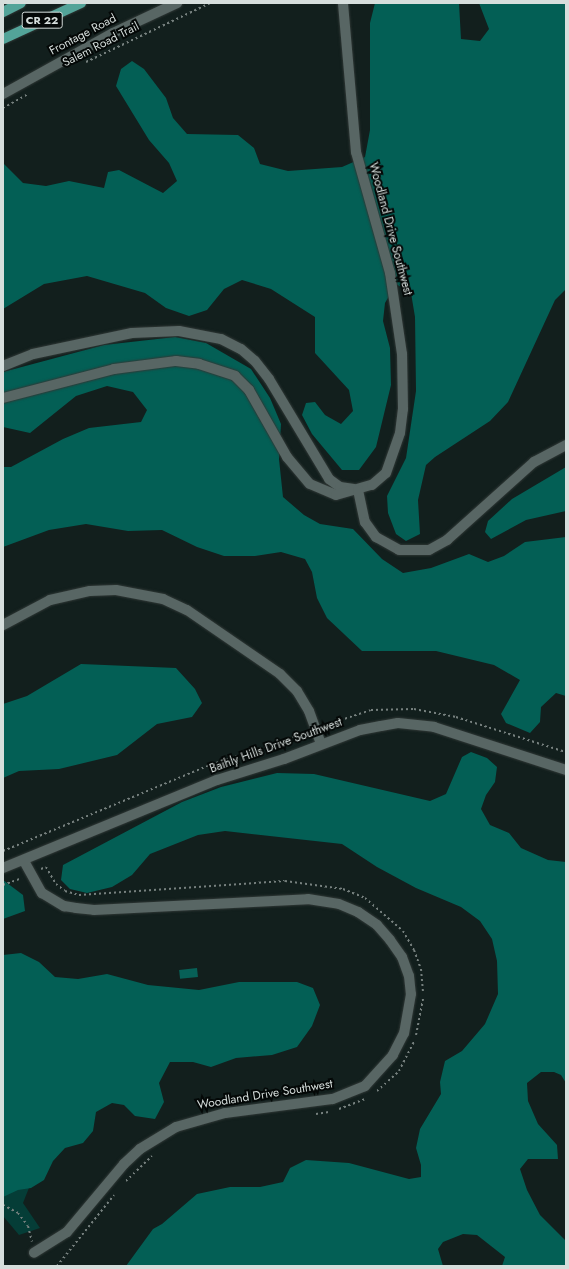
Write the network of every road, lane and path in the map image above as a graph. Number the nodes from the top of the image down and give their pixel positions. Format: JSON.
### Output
{"nodes":[{"id":1,"x":21,"y":3,"type":"edge"},
{"id":2,"x":81,"y":3,"type":"edge"},
{"id":3,"x":177,"y":3,"type":"edge"},
{"id":4,"x":210,"y":3,"type":"edge"},
{"id":5,"x":343,"y":3,"type":"edge"},
{"id":6,"x":3,"y":12,"type":"edge"},
{"id":7,"x":3,"y":39,"type":"edge"},
{"id":8,"x":81,"y":65,"type":"dead end"},
{"id":9,"x":35,"y":90,"type":"dead end"},
{"id":10,"x":3,"y":94,"type":"edge"},
{"id":11,"x":3,"y":108,"type":"edge"},
{"id":12,"x":3,"y":366,"type":"edge"},
{"id":13,"x":3,"y":398,"type":"edge"},
{"id":14,"x":566,"y":444,"type":"edge"},
{"id":15,"x":358,"y":490,"type":"junction"},
{"id":16,"x":3,"y":625,"type":"edge"},
{"id":17,"x":316,"y":730,"type":"junction"},
{"id":18,"x":321,"y":744,"type":"junction"},
{"id":19,"x":566,"y":770,"type":"edge"},
{"id":20,"x":3,"y":851,"type":"edge"},
{"id":21,"x":24,"y":861,"type":"junction"},
{"id":22,"x":3,"y":868,"type":"edge"},
{"id":23,"x":18,"y":880,"type":"dead end"},
{"id":24,"x":3,"y":885,"type":"edge"},
{"id":25,"x":3,"y":1204,"type":"edge"},
{"id":26,"x":34,"y":1253,"type":"joint"}],
"edges":[{"from":1,"to":6,"type":"main road","number":"CR 22"},
{"from":2,"to":7,"type":"main road","number":"CR 22"},
{"from":3,"to":10,"type":"street","name":"Frontage Road"},
{"from":4,"to":8,"type":"path","name":"Salem Road Trail"},
{"from":5,"to":15,"type":"street","name":"Woodland Drive Southwest"},
{"from":9,"to":11,"type":"path"},
{"from":12,"to":15,"type":"street"},
{"from":13,"to":15,"type":"street","name":"Woodland Drive Southwest"},
{"from":14,"to":15,"type":"street"},
{"from":16,"to":17,"type":"street"},
{"from":17,"to":18,"type":"street"},
{"from":17,"to":20,"type":"path"},
{"from":18,"to":19,"type":"street","name":"Baihly Hills Drive Southwest"},
{"from":18,"to":21,"type":"street","name":"Baihly Hills Drive Southwest"},
{"from":21,"to":22,"type":"street","name":"Baihly Hills Drive Southwest"},
{"from":21,"to":26,"type":"street","name":"Woodland Drive Southwest"},
{"from":23,"to":24,"type":"path"},
{"from":25,"to":26,"type":"path"}]}
